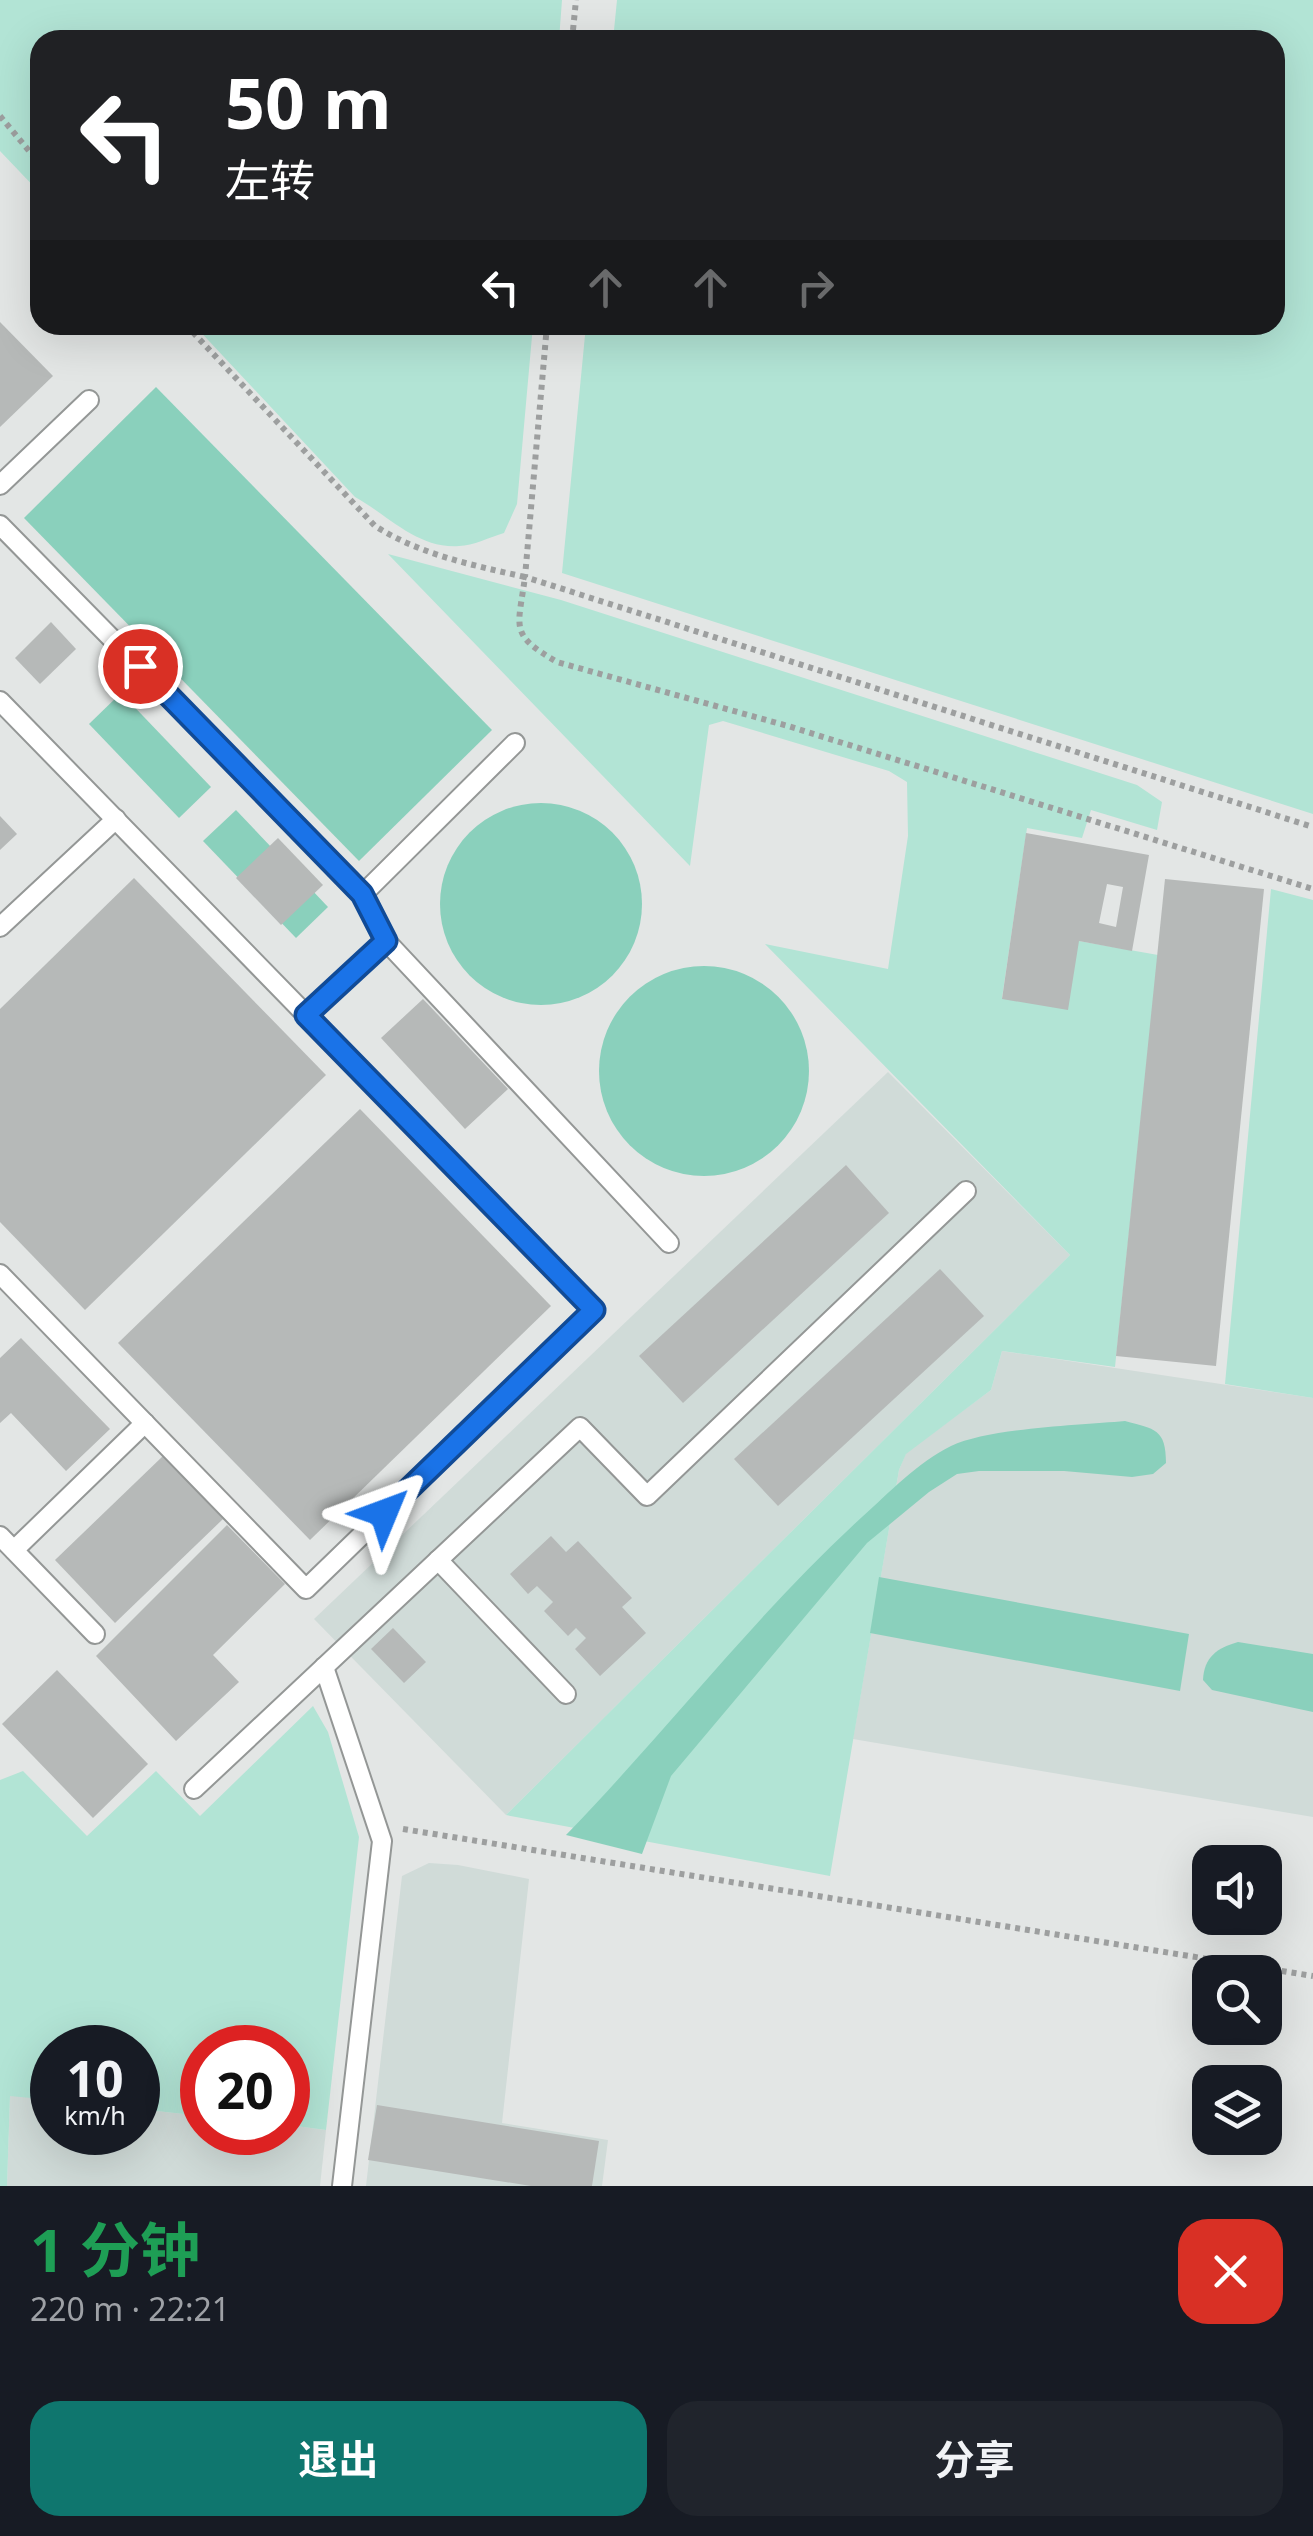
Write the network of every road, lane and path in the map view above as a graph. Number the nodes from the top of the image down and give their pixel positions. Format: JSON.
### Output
{"nodes":[{"id":1,"x":576,"y":0,"type":"edge"},
{"id":2,"x":573,"y":30,"type":"edge"},
{"id":3,"x":0,"y":116,"type":"edge"},
{"id":4,"x":30,"y":152,"type":"edge"},
{"id":5,"x":195,"y":335,"type":"edge"},
{"id":6,"x":546,"y":335,"type":"edge"},
{"id":7,"x":89,"y":400,"type":"dead end"},
{"id":8,"x":0,"y":485,"type":"edge"},
{"id":9,"x":0,"y":524,"type":"edge"},
{"id":10,"x":524,"y":577,"type":"junction"},
{"id":11,"x":0,"y":700,"type":"edge"},
{"id":12,"x":515,"y":744,"type":"dead end"},
{"id":13,"x":116,"y":820,"type":"junction"},
{"id":14,"x":1313,"y":827,"type":"edge"},
{"id":15,"x":1313,"y":889,"type":"edge"},
{"id":16,"x":362,"y":894,"type":"junction"},
{"id":17,"x":0,"y":927,"type":"edge"},
{"id":18,"x":386,"y":941,"type":"junction"},
{"id":19,"x":306,"y":1015,"type":"junction"},
{"id":20,"x":966,"y":1191,"type":"dead end"},
{"id":21,"x":670,"y":1243,"type":"dead end"},
{"id":22,"x":0,"y":1274,"type":"edge"},
{"id":23,"x":145,"y":1423,"type":"junction"},
{"id":24,"x":0,"y":1536,"type":"edge"},
{"id":25,"x":14,"y":1550,"type":"junction"},
{"id":26,"x":438,"y":1560,"type":"junction"},
{"id":27,"x":95,"y":1634,"type":"dead end"},
{"id":28,"x":324,"y":1667,"type":"junction"},
{"id":29,"x":566,"y":1694,"type":"dead end"},
{"id":30,"x":194,"y":1789,"type":"dead end"},
{"id":31,"x":377,"y":1824,"type":"junction"},
{"id":32,"x":1313,"y":1976,"type":"edge"},
{"id":33,"x":342,"y":2186,"type":"edge"}],
"edges":[{"from":1,"to":2,"type":"path"},
{"from":3,"to":4,"type":"path"},
{"from":5,"to":10,"type":"path"},
{"from":6,"to":10,"type":"path"},
{"from":7,"to":8,"type":"lane"},
{"from":9,"to":16,"type":"lane"},
{"from":10,"to":14,"type":"path"},
{"from":10,"to":15,"type":"path"},
{"from":11,"to":13,"type":"lane"},
{"from":12,"to":16,"type":"lane"},
{"from":13,"to":17,"type":"lane"},
{"from":13,"to":19,"type":"lane"},
{"from":16,"to":18,"type":"lane"},
{"from":18,"to":19,"type":"lane"},
{"from":18,"to":21,"type":"lane"},
{"from":19,"to":23,"type":"lane"},
{"from":20,"to":26,"type":"lane"},
{"from":22,"to":23,"type":"lane"},
{"from":23,"to":25,"type":"lane"},
{"from":24,"to":25,"type":"lane"},
{"from":25,"to":27,"type":"lane"},
{"from":26,"to":28,"type":"lane"},
{"from":26,"to":29,"type":"lane"},
{"from":28,"to":30,"type":"lane"},
{"from":28,"to":31,"type":"lane"},
{"from":31,"to":32,"type":"path"},
{"from":31,"to":33,"type":"lane"}]}
